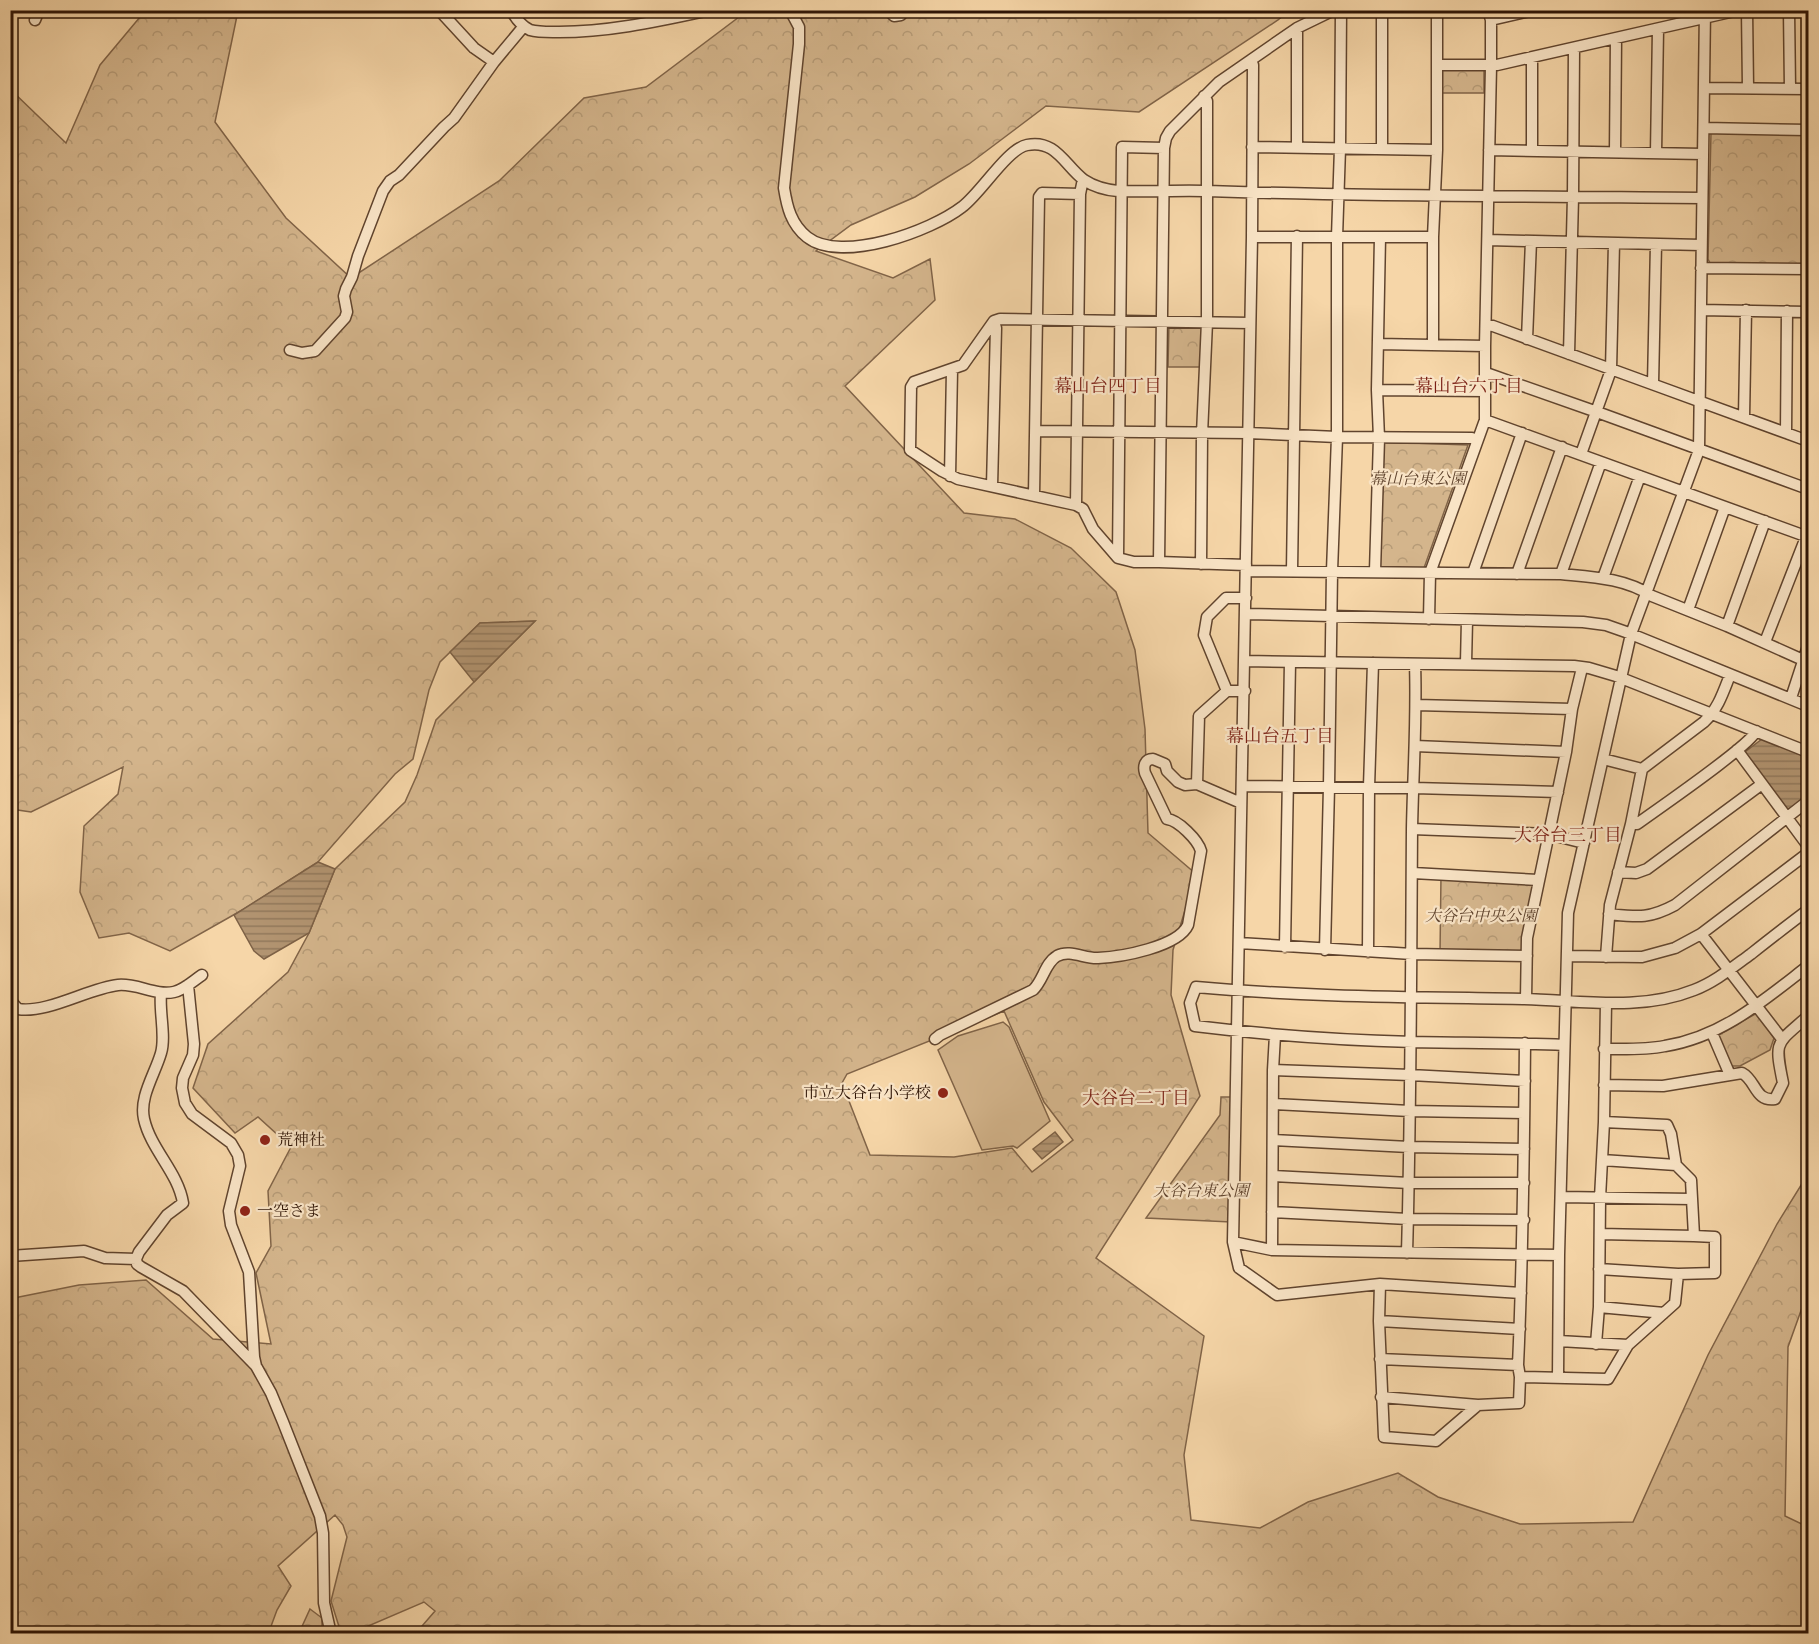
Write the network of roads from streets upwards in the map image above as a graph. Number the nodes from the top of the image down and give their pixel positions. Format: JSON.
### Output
{"nodes":[{"id":1,"x":439,"y":10,"type":"edge"},
{"id":2,"x":511,"y":10,"type":"edge"},
{"id":3,"x":710,"y":10,"type":"edge"},
{"id":4,"x":790,"y":10,"type":"edge"},
{"id":5,"x":888,"y":10,"type":"edge"},
{"id":6,"x":905,"y":10,"type":"edge"},
{"id":7,"x":1334,"y":10,"type":"edge"},
{"id":8,"x":1341,"y":10,"type":"edge"},
{"id":9,"x":1382,"y":10,"type":"edge"},
{"id":10,"x":1437,"y":10,"type":"edge"},
{"id":11,"x":1534,"y":10,"type":"edge"},
{"id":12,"x":1739,"y":10,"type":"edge"},
{"id":13,"x":1747,"y":10,"type":"edge"},
{"id":14,"x":1789,"y":10,"type":"edge"},
{"id":15,"x":1490,"y":15,"type":"edge"},
{"id":16,"x":1705,"y":15,"type":"edge"},
{"id":17,"x":524,"y":26,"type":"junction"},
{"id":18,"x":1297,"y":28,"type":"junction"},
{"id":19,"x":1658,"y":29,"type":"junction"},
{"id":20,"x":1616,"y":38,"type":"junction"},
{"id":21,"x":1574,"y":48,"type":"junction"},
{"id":22,"x":1532,"y":57,"type":"junction"},
{"id":23,"x":1251,"y":60,"type":"junction"},
{"id":24,"x":494,"y":62,"type":"junction"},
{"id":25,"x":1437,"y":65,"type":"junction"},
{"id":26,"x":1491,"y":66,"type":"junction"},
{"id":27,"x":1704,"y":88,"type":"junction"},
{"id":28,"x":1748,"y":88,"type":"junction"},
{"id":29,"x":1790,"y":89,"type":"junction"},
{"id":30,"x":1809,"y":89,"type":"edge"},
{"id":31,"x":1204,"y":96,"type":"junction"},
{"id":32,"x":1704,"y":128,"type":"junction"},
{"id":33,"x":1809,"y":130,"type":"edge"},
{"id":34,"x":1252,"y":147,"type":"junction"},
{"id":35,"x":1297,"y":147,"type":"junction"},
{"id":36,"x":1164,"y":148,"type":"junction"},
{"id":37,"x":1340,"y":148,"type":"junction"},
{"id":38,"x":1382,"y":148,"type":"junction"},
{"id":39,"x":1437,"y":150,"type":"junction"},
{"id":40,"x":1489,"y":150,"type":"junction"},
{"id":41,"x":1532,"y":151,"type":"junction"},
{"id":42,"x":1574,"y":151,"type":"junction"},
{"id":43,"x":1615,"y":152,"type":"junction"},
{"id":44,"x":1656,"y":153,"type":"junction"},
{"id":45,"x":1703,"y":154,"type":"junction"},
{"id":46,"x":1084,"y":180,"type":"junction"},
{"id":47,"x":1123,"y":190,"type":"junction"},
{"id":48,"x":1163,"y":190,"type":"junction"},
{"id":49,"x":1207,"y":191,"type":"junction"},
{"id":50,"x":1252,"y":193,"type":"junction"},
{"id":51,"x":1080,"y":194,"type":"junction"},
{"id":52,"x":1338,"y":195,"type":"junction"},
{"id":53,"x":1435,"y":196,"type":"junction"},
{"id":54,"x":1488,"y":196,"type":"junction"},
{"id":55,"x":1573,"y":197,"type":"junction"},
{"id":56,"x":1702,"y":198,"type":"junction"},
{"id":57,"x":1297,"y":236,"type":"junction"},
{"id":58,"x":1252,"y":237,"type":"junction"},
{"id":59,"x":1337,"y":237,"type":"junction"},
{"id":60,"x":1380,"y":237,"type":"junction"},
{"id":61,"x":1433,"y":237,"type":"junction"},
{"id":62,"x":1488,"y":240,"type":"junction"},
{"id":63,"x":1531,"y":241,"type":"junction"},
{"id":64,"x":1572,"y":242,"type":"junction"},
{"id":65,"x":1614,"y":243,"type":"junction"},
{"id":66,"x":1656,"y":244,"type":"junction"},
{"id":67,"x":1701,"y":244,"type":"junction"},
{"id":68,"x":1701,"y":268,"type":"junction"},
{"id":69,"x":1809,"y":269,"type":"edge"},
{"id":70,"x":1701,"y":310,"type":"junction"},
{"id":71,"x":1746,"y":310,"type":"junction"},
{"id":72,"x":1787,"y":311,"type":"junction"},
{"id":73,"x":1809,"y":312,"type":"edge"},
{"id":74,"x":1037,"y":320,"type":"junction"},
{"id":75,"x":1078,"y":320,"type":"junction"},
{"id":76,"x":1120,"y":320,"type":"junction"},
{"id":77,"x":994,"y":321,"type":"junction"},
{"id":78,"x":1162,"y":322,"type":"junction"},
{"id":79,"x":1207,"y":322,"type":"junction"},
{"id":80,"x":1250,"y":323,"type":"junction"},
{"id":81,"x":1486,"y":325,"type":"junction"},
{"id":82,"x":1527,"y":339,"type":"junction"},
{"id":83,"x":1378,"y":344,"type":"junction"},
{"id":84,"x":1433,"y":345,"type":"junction"},
{"id":85,"x":1485,"y":346,"type":"junction"},
{"id":86,"x":290,"y":350,"type":"dead end"},
{"id":87,"x":1569,"y":354,"type":"junction"},
{"id":88,"x":952,"y":370,"type":"junction"},
{"id":89,"x":1611,"y":370,"type":"junction"},
{"id":90,"x":1486,"y":373,"type":"junction"},
{"id":91,"x":1653,"y":384,"type":"junction"},
{"id":92,"x":1377,"y":390,"type":"junction"},
{"id":93,"x":1485,"y":391,"type":"junction"},
{"id":94,"x":1699,"y":401,"type":"junction"},
{"id":95,"x":1597,"y":412,"type":"junction"},
{"id":96,"x":1744,"y":417,"type":"junction"},
{"id":97,"x":1485,"y":420,"type":"junction"},
{"id":98,"x":1036,"y":431,"type":"junction"},
{"id":99,"x":1077,"y":432,"type":"junction"},
{"id":100,"x":1119,"y":432,"type":"junction"},
{"id":101,"x":1522,"y":433,"type":"junction"},
{"id":102,"x":1786,"y":433,"type":"junction"},
{"id":103,"x":1161,"y":434,"type":"junction"},
{"id":104,"x":1202,"y":434,"type":"junction"},
{"id":105,"x":1248,"y":434,"type":"junction"},
{"id":106,"x":1295,"y":436,"type":"junction"},
{"id":107,"x":1337,"y":438,"type":"junction"},
{"id":108,"x":1379,"y":438,"type":"junction"},
{"id":109,"x":1477,"y":441,"type":"junction"},
{"id":110,"x":1809,"y":441,"type":"edge"},
{"id":111,"x":1562,"y":447,"type":"junction"},
{"id":112,"x":1699,"y":450,"type":"junction"},
{"id":113,"x":1581,"y":454,"type":"junction"},
{"id":114,"x":1601,"y":462,"type":"junction"},
{"id":115,"x":950,"y":476,"type":"junction"},
{"id":116,"x":1640,"y":476,"type":"junction"},
{"id":117,"x":992,"y":486,"type":"junction"},
{"id":118,"x":1809,"y":489,"type":"edge"},
{"id":119,"x":1683,"y":492,"type":"junction"},
{"id":120,"x":1034,"y":495,"type":"junction"},
{"id":121,"x":1076,"y":505,"type":"junction"},
{"id":122,"x":1725,"y":507,"type":"junction"},
{"id":123,"x":1765,"y":521,"type":"junction"},
{"id":124,"x":1808,"y":537,"type":"edge"},
{"id":125,"x":1118,"y":558,"type":"junction"},
{"id":126,"x":1159,"y":562,"type":"junction"},
{"id":127,"x":1201,"y":564,"type":"junction"},
{"id":128,"x":1246,"y":568,"type":"junction"},
{"id":129,"x":1292,"y":571,"type":"junction"},
{"id":130,"x":1375,"y":571,"type":"junction"},
{"id":131,"x":1332,"y":572,"type":"junction"},
{"id":132,"x":1430,"y":573,"type":"junction"},
{"id":133,"x":1473,"y":573,"type":"junction"},
{"id":134,"x":1517,"y":574,"type":"junction"},
{"id":135,"x":1561,"y":574,"type":"junction"},
{"id":136,"x":1603,"y":578,"type":"junction"},
{"id":137,"x":1647,"y":593,"type":"junction"},
{"id":138,"x":1246,"y":598,"type":"junction"},
{"id":139,"x":1688,"y":610,"type":"junction"},
{"id":140,"x":1246,"y":614,"type":"junction"},
{"id":141,"x":1332,"y":617,"type":"junction"},
{"id":142,"x":1429,"y":619,"type":"junction"},
{"id":143,"x":1467,"y":621,"type":"junction"},
{"id":144,"x":1727,"y":626,"type":"junction"},
{"id":145,"x":1631,"y":634,"type":"junction"},
{"id":146,"x":1765,"y":642,"type":"junction"},
{"id":147,"x":1809,"y":646,"type":"edge"},
{"id":148,"x":1803,"y":660,"type":"junction"},
{"id":149,"x":1245,"y":661,"type":"junction"},
{"id":150,"x":1290,"y":662,"type":"junction"},
{"id":151,"x":1331,"y":662,"type":"junction"},
{"id":152,"x":1373,"y":663,"type":"junction"},
{"id":153,"x":1466,"y":663,"type":"junction"},
{"id":154,"x":1414,"y":664,"type":"junction"},
{"id":155,"x":1582,"y":668,"type":"junction"},
{"id":156,"x":1730,"y":675,"type":"junction"},
{"id":157,"x":1621,"y":678,"type":"junction"},
{"id":158,"x":1227,"y":691,"type":"junction"},
{"id":159,"x":1245,"y":691,"type":"junction"},
{"id":160,"x":1791,"y":698,"type":"junction"},
{"id":161,"x":1416,"y":705,"type":"junction"},
{"id":162,"x":1809,"y":706,"type":"edge"},
{"id":163,"x":1572,"y":709,"type":"junction"},
{"id":164,"x":1713,"y":714,"type":"junction"},
{"id":165,"x":1756,"y":731,"type":"junction"},
{"id":166,"x":1415,"y":746,"type":"junction"},
{"id":167,"x":1737,"y":750,"type":"junction"},
{"id":168,"x":1566,"y":752,"type":"junction"},
{"id":169,"x":1809,"y":752,"type":"edge"},
{"id":170,"x":1603,"y":759,"type":"junction"},
{"id":171,"x":1642,"y":768,"type":"junction"},
{"id":172,"x":1197,"y":784,"type":"junction"},
{"id":173,"x":1761,"y":784,"type":"junction"},
{"id":174,"x":1243,"y":786,"type":"junction"},
{"id":175,"x":1288,"y":787,"type":"junction"},
{"id":176,"x":1329,"y":787,"type":"junction"},
{"id":177,"x":1369,"y":788,"type":"junction"},
{"id":178,"x":1414,"y":788,"type":"junction"},
{"id":179,"x":1558,"y":792,"type":"junction"},
{"id":180,"x":1809,"y":801,"type":"edge"},
{"id":181,"x":1241,"y":803,"type":"junction"},
{"id":182,"x":1787,"y":817,"type":"junction"},
{"id":183,"x":1631,"y":824,"type":"junction"},
{"id":184,"x":1412,"y":829,"type":"junction"},
{"id":185,"x":1548,"y":834,"type":"junction"},
{"id":186,"x":1584,"y":843,"type":"junction"},
{"id":187,"x":1809,"y":846,"type":"edge"},
{"id":188,"x":1809,"y":853,"type":"edge"},
{"id":189,"x":1618,"y":872,"type":"junction"},
{"id":190,"x":1413,"y":873,"type":"junction"},
{"id":191,"x":1538,"y":880,"type":"junction"},
{"id":192,"x":1809,"y":910,"type":"edge"},
{"id":193,"x":1609,"y":914,"type":"junction"},
{"id":194,"x":1701,"y":934,"type":"junction"},
{"id":195,"x":1239,"y":943,"type":"junction"},
{"id":196,"x":1285,"y":947,"type":"junction"},
{"id":197,"x":1325,"y":950,"type":"junction"},
{"id":198,"x":1368,"y":952,"type":"junction"},
{"id":199,"x":1412,"y":954,"type":"junction"},
{"id":200,"x":1527,"y":956,"type":"junction"},
{"id":201,"x":1567,"y":956,"type":"junction"},
{"id":202,"x":1606,"y":957,"type":"junction"},
{"id":203,"x":1809,"y":966,"type":"edge"},
{"id":204,"x":1729,"y":970,"type":"junction"},
{"id":205,"x":202,"y":975,"type":"dead end"},
{"id":206,"x":188,"y":985,"type":"junction"},
{"id":207,"x":1239,"y":991,"type":"junction"},
{"id":208,"x":161,"y":993,"type":"junction"},
{"id":209,"x":1411,"y":998,"type":"junction"},
{"id":210,"x":1526,"y":999,"type":"junction"},
{"id":211,"x":10,"y":1000,"type":"edge"},
{"id":212,"x":1565,"y":1000,"type":"junction"},
{"id":213,"x":1606,"y":1003,"type":"junction"},
{"id":214,"x":1756,"y":1006,"type":"junction"},
{"id":215,"x":1809,"y":1016,"type":"edge"},
{"id":216,"x":1236,"y":1031,"type":"junction"},
{"id":217,"x":1712,"y":1033,"type":"junction"},
{"id":218,"x":1275,"y":1035,"type":"junction"},
{"id":219,"x":935,"y":1039,"type":"dead end"},
{"id":220,"x":1782,"y":1040,"type":"junction"},
{"id":221,"x":1411,"y":1042,"type":"junction"},
{"id":222,"x":1525,"y":1043,"type":"junction"},
{"id":223,"x":1564,"y":1046,"type":"junction"},
{"id":224,"x":1605,"y":1049,"type":"junction"},
{"id":225,"x":1273,"y":1070,"type":"junction"},
{"id":226,"x":1410,"y":1075,"type":"junction"},
{"id":227,"x":1730,"y":1075,"type":"junction"},
{"id":228,"x":1525,"y":1081,"type":"junction"},
{"id":229,"x":1604,"y":1084,"type":"junction"},
{"id":230,"x":1274,"y":1104,"type":"junction"},
{"id":231,"x":1410,"y":1111,"type":"junction"},
{"id":232,"x":1524,"y":1113,"type":"junction"},
{"id":233,"x":1604,"y":1122,"type":"junction"},
{"id":234,"x":1273,"y":1140,"type":"junction"},
{"id":235,"x":1409,"y":1147,"type":"junction"},
{"id":236,"x":1524,"y":1149,"type":"junction"},
{"id":237,"x":1602,"y":1160,"type":"junction"},
{"id":238,"x":1677,"y":1165,"type":"junction"},
{"id":239,"x":1273,"y":1176,"type":"junction"},
{"id":240,"x":1408,"y":1183,"type":"junction"},
{"id":241,"x":1524,"y":1183,"type":"junction"},
{"id":242,"x":1562,"y":1197,"type":"junction"},
{"id":243,"x":1600,"y":1198,"type":"junction"},
{"id":244,"x":1691,"y":1199,"type":"junction"},
{"id":245,"x":1272,"y":1212,"type":"junction"},
{"id":246,"x":1408,"y":1219,"type":"junction"},
{"id":247,"x":1524,"y":1221,"type":"junction"},
{"id":248,"x":1599,"y":1234,"type":"junction"},
{"id":249,"x":1694,"y":1236,"type":"junction"},
{"id":250,"x":1233,"y":1242,"type":"junction"},
{"id":251,"x":1272,"y":1250,"type":"junction"},
{"id":252,"x":1407,"y":1253,"type":"junction"},
{"id":253,"x":1521,"y":1254,"type":"junction"},
{"id":254,"x":1559,"y":1255,"type":"junction"},
{"id":255,"x":10,"y":1256,"type":"edge"},
{"id":256,"x":136,"y":1259,"type":"junction"},
{"id":257,"x":1599,"y":1269,"type":"junction"},
{"id":258,"x":1678,"y":1274,"type":"junction"},
{"id":259,"x":1380,"y":1284,"type":"junction"},
{"id":260,"x":1521,"y":1293,"type":"junction"},
{"id":261,"x":1599,"y":1307,"type":"junction"},
{"id":262,"x":1664,"y":1313,"type":"junction"},
{"id":263,"x":1379,"y":1321,"type":"junction"},
{"id":264,"x":1520,"y":1329,"type":"junction"},
{"id":265,"x":1559,"y":1341,"type":"junction"},
{"id":266,"x":1596,"y":1344,"type":"junction"},
{"id":267,"x":1628,"y":1345,"type":"junction"},
{"id":268,"x":1380,"y":1359,"type":"junction"},
{"id":269,"x":256,"y":1366,"type":"junction"},
{"id":270,"x":1519,"y":1371,"type":"junction"},
{"id":271,"x":1558,"y":1377,"type":"junction"},
{"id":272,"x":1382,"y":1398,"type":"junction"},
{"id":273,"x":1478,"y":1405,"type":"junction"},
{"id":274,"x":331,"y":1634,"type":"edge"}],
"edges":[{"from":1,"to":24,"type":"street"},
{"from":2,"to":17,"type":"street"},
{"from":3,"to":17,"type":"street"},
{"from":4,"to":46,"type":"street"},
{"from":5,"to":6,"type":"street"},
{"from":7,"to":18,"type":"street"},
{"from":8,"to":37,"type":"street"},
{"from":9,"to":38,"type":"street"},
{"from":10,"to":25,"type":"street"},
{"from":11,"to":15,"type":"street"},
{"from":12,"to":16,"type":"street"},
{"from":13,"to":28,"type":"street"},
{"from":14,"to":29,"type":"street"},
{"from":15,"to":26,"type":"street"},
{"from":16,"to":19,"type":"street"},
{"from":16,"to":27,"type":"street"},
{"from":17,"to":24,"type":"street"},
{"from":18,"to":23,"type":"street"},
{"from":18,"to":35,"type":"street"},
{"from":19,"to":20,"type":"street"},
{"from":19,"to":44,"type":"street"},
{"from":20,"to":21,"type":"street"},
{"from":20,"to":43,"type":"street"},
{"from":21,"to":22,"type":"street"},
{"from":21,"to":42,"type":"street"},
{"from":22,"to":26,"type":"street"},
{"from":22,"to":41,"type":"street"},
{"from":23,"to":31,"type":"street"},
{"from":23,"to":34,"type":"street"},
{"from":24,"to":86,"type":"street"},
{"from":25,"to":26,"type":"street"},
{"from":25,"to":39,"type":"street"},
{"from":26,"to":40,"type":"street"},
{"from":27,"to":28,"type":"street"},
{"from":27,"to":32,"type":"street"},
{"from":28,"to":29,"type":"street"},
{"from":29,"to":30,"type":"street"},
{"from":31,"to":36,"type":"street"},
{"from":31,"to":49,"type":"street"},
{"from":32,"to":33,"type":"street"},
{"from":32,"to":45,"type":"street"},
{"from":34,"to":35,"type":"street"},
{"from":34,"to":50,"type":"street"},
{"from":35,"to":37,"type":"street"},
{"from":36,"to":47,"type":"street"},
{"from":36,"to":48,"type":"street"},
{"from":37,"to":38,"type":"street"},
{"from":37,"to":52,"type":"street"},
{"from":38,"to":39,"type":"street"},
{"from":39,"to":53,"type":"street"},
{"from":40,"to":41,"type":"street"},
{"from":40,"to":54,"type":"street"},
{"from":41,"to":42,"type":"street"},
{"from":42,"to":43,"type":"street"},
{"from":42,"to":55,"type":"street"},
{"from":43,"to":44,"type":"street"},
{"from":44,"to":45,"type":"street"},
{"from":45,"to":56,"type":"street"},
{"from":46,"to":47,"type":"street"},
{"from":46,"to":51,"type":"street"},
{"from":47,"to":48,"type":"street"},
{"from":47,"to":76,"type":"street"},
{"from":48,"to":49,"type":"street"},
{"from":48,"to":78,"type":"street"},
{"from":49,"to":50,"type":"street"},
{"from":49,"to":79,"type":"street"},
{"from":50,"to":52,"type":"street"},
{"from":50,"to":58,"type":"street"},
{"from":51,"to":74,"type":"street"},
{"from":51,"to":75,"type":"street"},
{"from":52,"to":53,"type":"street"},
{"from":52,"to":59,"type":"street"},
{"from":53,"to":54,"type":"street"},
{"from":53,"to":61,"type":"street"},
{"from":54,"to":55,"type":"street"},
{"from":54,"to":62,"type":"street"},
{"from":55,"to":56,"type":"street"},
{"from":55,"to":64,"type":"street"},
{"from":56,"to":67,"type":"street"},
{"from":57,"to":58,"type":"street"},
{"from":57,"to":59,"type":"street"},
{"from":57,"to":106,"type":"street"},
{"from":58,"to":80,"type":"street"},
{"from":59,"to":60,"type":"street"},
{"from":59,"to":107,"type":"street"},
{"from":60,"to":61,"type":"street"},
{"from":60,"to":83,"type":"street"},
{"from":61,"to":84,"type":"street"},
{"from":62,"to":63,"type":"street"},
{"from":62,"to":81,"type":"street"},
{"from":63,"to":64,"type":"street"},
{"from":63,"to":82,"type":"street"},
{"from":64,"to":65,"type":"street"},
{"from":64,"to":87,"type":"street"},
{"from":65,"to":66,"type":"street"},
{"from":65,"to":89,"type":"street"},
{"from":66,"to":67,"type":"street"},
{"from":66,"to":91,"type":"street"},
{"from":67,"to":68,"type":"street"},
{"from":68,"to":69,"type":"street"},
{"from":68,"to":70,"type":"street"},
{"from":70,"to":71,"type":"street"},
{"from":70,"to":94,"type":"street"},
{"from":71,"to":72,"type":"street"},
{"from":71,"to":96,"type":"street"},
{"from":72,"to":73,"type":"street"},
{"from":72,"to":102,"type":"street"},
{"from":74,"to":75,"type":"street"},
{"from":74,"to":77,"type":"street"},
{"from":74,"to":98,"type":"street"},
{"from":75,"to":76,"type":"street"},
{"from":75,"to":99,"type":"street"},
{"from":76,"to":78,"type":"street"},
{"from":76,"to":100,"type":"street"},
{"from":77,"to":88,"type":"street"},
{"from":77,"to":117,"type":"street"},
{"from":78,"to":79,"type":"street"},
{"from":78,"to":103,"type":"street"},
{"from":79,"to":80,"type":"street"},
{"from":79,"to":104,"type":"street"},
{"from":80,"to":105,"type":"street"},
{"from":81,"to":82,"type":"street"},
{"from":81,"to":85,"type":"street"},
{"from":82,"to":87,"type":"street"},
{"from":83,"to":84,"type":"street"},
{"from":83,"to":92,"type":"street"},
{"from":84,"to":85,"type":"street"},
{"from":85,"to":90,"type":"street"},
{"from":87,"to":89,"type":"street"},
{"from":88,"to":115,"type":"street"},
{"from":88,"to":115,"type":"street"},
{"from":89,"to":91,"type":"street"},
{"from":89,"to":95,"type":"street"},
{"from":90,"to":93,"type":"street"},
{"from":90,"to":95,"type":"street"},
{"from":91,"to":94,"type":"street"},
{"from":92,"to":93,"type":"street"},
{"from":92,"to":108,"type":"street"},
{"from":93,"to":97,"type":"street"},
{"from":94,"to":96,"type":"street"},
{"from":94,"to":112,"type":"street"},
{"from":95,"to":112,"type":"street"},
{"from":95,"to":113,"type":"street"},
{"from":96,"to":102,"type":"street"},
{"from":97,"to":101,"type":"street"},
{"from":97,"to":109,"type":"street"},
{"from":98,"to":99,"type":"street"},
{"from":98,"to":120,"type":"street"},
{"from":99,"to":100,"type":"street"},
{"from":99,"to":121,"type":"street"},
{"from":100,"to":103,"type":"street"},
{"from":100,"to":125,"type":"street"},
{"from":101,"to":111,"type":"street"},
{"from":101,"to":133,"type":"street"},
{"from":102,"to":110,"type":"street"},
{"from":103,"to":104,"type":"street"},
{"from":103,"to":126,"type":"street"},
{"from":104,"to":105,"type":"street"},
{"from":104,"to":127,"type":"street"},
{"from":105,"to":106,"type":"street"},
{"from":105,"to":128,"type":"street"},
{"from":106,"to":107,"type":"street"},
{"from":106,"to":129,"type":"street"},
{"from":107,"to":108,"type":"street"},
{"from":107,"to":131,"type":"street"},
{"from":108,"to":109,"type":"street"},
{"from":108,"to":130,"type":"street"},
{"from":109,"to":132,"type":"street"},
{"from":111,"to":113,"type":"street"},
{"from":111,"to":134,"type":"street"},
{"from":112,"to":118,"type":"street"},
{"from":112,"to":119,"type":"street"},
{"from":113,"to":114,"type":"street"},
{"from":114,"to":116,"type":"street"},
{"from":114,"to":135,"type":"street"},
{"from":115,"to":117,"type":"street"},
{"from":116,"to":119,"type":"street"},
{"from":116,"to":136,"type":"street"},
{"from":117,"to":120,"type":"street"},
{"from":119,"to":122,"type":"street"},
{"from":119,"to":137,"type":"street"},
{"from":120,"to":121,"type":"street"},
{"from":121,"to":125,"type":"street"},
{"from":122,"to":123,"type":"street"},
{"from":122,"to":139,"type":"street"},
{"from":123,"to":124,"type":"street"},
{"from":123,"to":144,"type":"street"},
{"from":124,"to":146,"type":"street"},
{"from":125,"to":126,"type":"street"},
{"from":126,"to":127,"type":"street"},
{"from":127,"to":128,"type":"street"},
{"from":128,"to":129,"type":"street"},
{"from":128,"to":138,"type":"street"},
{"from":129,"to":131,"type":"street"},
{"from":130,"to":131,"type":"street"},
{"from":130,"to":132,"type":"street"},
{"from":131,"to":141,"type":"street"},
{"from":132,"to":133,"type":"street"},
{"from":132,"to":142,"type":"street"},
{"from":133,"to":134,"type":"street"},
{"from":134,"to":135,"type":"street"},
{"from":135,"to":136,"type":"street"},
{"from":136,"to":137,"type":"street"},
{"from":137,"to":139,"type":"street"},
{"from":137,"to":145,"type":"street"},
{"from":138,"to":140,"type":"street"},
{"from":138,"to":158,"type":"street"},
{"from":139,"to":144,"type":"street"},
{"from":140,"to":141,"type":"street"},
{"from":140,"to":149,"type":"street"},
{"from":141,"to":142,"type":"street"},
{"from":141,"to":151,"type":"street"},
{"from":142,"to":143,"type":"street"},
{"from":143,"to":145,"type":"street"},
{"from":143,"to":153,"type":"street"},
{"from":144,"to":146,"type":"street"},
{"from":145,"to":156,"type":"street"},
{"from":145,"to":157,"type":"street"},
{"from":146,"to":148,"type":"street"},
{"from":147,"to":148,"type":"street"},
{"from":148,"to":160,"type":"street"},
{"from":149,"to":150,"type":"street"},
{"from":149,"to":159,"type":"street"},
{"from":150,"to":151,"type":"street"},
{"from":150,"to":175,"type":"street"},
{"from":151,"to":152,"type":"street"},
{"from":151,"to":176,"type":"street"},
{"from":152,"to":154,"type":"street"},
{"from":152,"to":177,"type":"street"},
{"from":153,"to":154,"type":"street"},
{"from":153,"to":155,"type":"street"},
{"from":154,"to":161,"type":"street"},
{"from":155,"to":157,"type":"street"},
{"from":155,"to":163,"type":"street"},
{"from":156,"to":160,"type":"street"},
{"from":156,"to":164,"type":"street"},
{"from":157,"to":164,"type":"street"},
{"from":157,"to":170,"type":"street"},
{"from":158,"to":159,"type":"street"},
{"from":158,"to":172,"type":"street"},
{"from":159,"to":174,"type":"street"},
{"from":160,"to":162,"type":"street"},
{"from":161,"to":163,"type":"street"},
{"from":161,"to":166,"type":"street"},
{"from":163,"to":168,"type":"street"},
{"from":164,"to":165,"type":"street"},
{"from":164,"to":171,"type":"street"},
{"from":165,"to":167,"type":"street"},
{"from":165,"to":169,"type":"street"},
{"from":166,"to":168,"type":"street"},
{"from":166,"to":178,"type":"street"},
{"from":167,"to":173,"type":"street"},
{"from":167,"to":183,"type":"street"},
{"from":168,"to":179,"type":"street"},
{"from":170,"to":171,"type":"street"},
{"from":170,"to":186,"type":"street"},
{"from":171,"to":183,"type":"street"},
{"from":172,"to":181,"type":"street"},
{"from":172,"to":219,"type":"street"},
{"from":173,"to":182,"type":"street"},
{"from":173,"to":189,"type":"street"},
{"from":174,"to":175,"type":"street"},
{"from":174,"to":181,"type":"street"},
{"from":175,"to":176,"type":"street"},
{"from":175,"to":196,"type":"street"},
{"from":176,"to":177,"type":"street"},
{"from":176,"to":197,"type":"street"},
{"from":177,"to":178,"type":"street"},
{"from":177,"to":198,"type":"street"},
{"from":178,"to":179,"type":"street"},
{"from":178,"to":184,"type":"street"},
{"from":179,"to":185,"type":"street"},
{"from":180,"to":182,"type":"street"},
{"from":181,"to":195,"type":"street"},
{"from":182,"to":187,"type":"street"},
{"from":182,"to":193,"type":"street"},
{"from":183,"to":189,"type":"street"},
{"from":184,"to":185,"type":"street"},
{"from":184,"to":190,"type":"street"},
{"from":185,"to":186,"type":"street"},
{"from":185,"to":191,"type":"street"},
{"from":186,"to":201,"type":"street"},
{"from":188,"to":194,"type":"street"},
{"from":189,"to":193,"type":"street"},
{"from":190,"to":191,"type":"street"},
{"from":190,"to":199,"type":"street"},
{"from":191,"to":200,"type":"street"},
{"from":192,"to":204,"type":"street"},
{"from":193,"to":202,"type":"street"},
{"from":194,"to":202,"type":"street"},
{"from":194,"to":204,"type":"street"},
{"from":195,"to":196,"type":"street"},
{"from":195,"to":207,"type":"street"},
{"from":196,"to":197,"type":"street"},
{"from":197,"to":198,"type":"street"},
{"from":198,"to":199,"type":"street"},
{"from":199,"to":200,"type":"street"},
{"from":199,"to":209,"type":"street"},
{"from":200,"to":210,"type":"street"},
{"from":201,"to":202,"type":"street"},
{"from":201,"to":212,"type":"street"},
{"from":203,"to":214,"type":"street"},
{"from":204,"to":213,"type":"street"},
{"from":204,"to":214,"type":"street"},
{"from":205,"to":206,"type":"street"},
{"from":206,"to":208,"type":"street"},
{"from":206,"to":269,"type":"street"},
{"from":207,"to":209,"type":"street"},
{"from":207,"to":216,"type":"street"},
{"from":207,"to":216,"type":"street"},
{"from":208,"to":211,"type":"street"},
{"from":208,"to":256,"type":"street"},
{"from":209,"to":210,"type":"street"},
{"from":209,"to":221,"type":"street"},
{"from":210,"to":212,"type":"street"},
{"from":212,"to":213,"type":"street"},
{"from":212,"to":223,"type":"street"},
{"from":213,"to":224,"type":"street"},
{"from":214,"to":217,"type":"street"},
{"from":214,"to":220,"type":"street"},
{"from":215,"to":220,"type":"street"},
{"from":216,"to":218,"type":"street"},
{"from":216,"to":250,"type":"street"},
{"from":217,"to":224,"type":"street"},
{"from":217,"to":227,"type":"street"},
{"from":218,"to":221,"type":"street"},
{"from":218,"to":225,"type":"street"},
{"from":220,"to":227,"type":"street"},
{"from":221,"to":222,"type":"street"},
{"from":221,"to":226,"type":"street"},
{"from":222,"to":223,"type":"street"},
{"from":222,"to":228,"type":"street"},
{"from":223,"to":242,"type":"street"},
{"from":224,"to":229,"type":"street"},
{"from":225,"to":226,"type":"street"},
{"from":225,"to":230,"type":"street"},
{"from":226,"to":228,"type":"street"},
{"from":226,"to":231,"type":"street"},
{"from":227,"to":229,"type":"street"},
{"from":228,"to":232,"type":"street"},
{"from":229,"to":233,"type":"street"},
{"from":230,"to":231,"type":"street"},
{"from":230,"to":234,"type":"street"},
{"from":231,"to":232,"type":"street"},
{"from":231,"to":235,"type":"street"},
{"from":232,"to":236,"type":"street"},
{"from":233,"to":237,"type":"street"},
{"from":233,"to":238,"type":"street"},
{"from":234,"to":235,"type":"street"},
{"from":234,"to":239,"type":"street"},
{"from":235,"to":236,"type":"street"},
{"from":235,"to":240,"type":"street"},
{"from":236,"to":241,"type":"street"},
{"from":237,"to":238,"type":"street"},
{"from":237,"to":243,"type":"street"},
{"from":238,"to":244,"type":"street"},
{"from":239,"to":240,"type":"street"},
{"from":239,"to":245,"type":"street"},
{"from":240,"to":241,"type":"street"},
{"from":240,"to":246,"type":"street"},
{"from":241,"to":247,"type":"street"},
{"from":242,"to":243,"type":"street"},
{"from":242,"to":254,"type":"street"},
{"from":243,"to":244,"type":"street"},
{"from":243,"to":248,"type":"street"},
{"from":244,"to":249,"type":"street"},
{"from":245,"to":246,"type":"street"},
{"from":245,"to":251,"type":"street"},
{"from":246,"to":247,"type":"street"},
{"from":246,"to":252,"type":"street"},
{"from":247,"to":253,"type":"street"},
{"from":248,"to":249,"type":"street"},
{"from":248,"to":257,"type":"street"},
{"from":249,"to":258,"type":"street"},
{"from":250,"to":251,"type":"street"},
{"from":250,"to":259,"type":"street"},
{"from":251,"to":252,"type":"street"},
{"from":252,"to":253,"type":"street"},
{"from":253,"to":254,"type":"street"},
{"from":253,"to":260,"type":"street"},
{"from":254,"to":265,"type":"street"},
{"from":255,"to":256,"type":"street"},
{"from":256,"to":269,"type":"street"},
{"from":257,"to":258,"type":"street"},
{"from":257,"to":261,"type":"street"},
{"from":258,"to":262,"type":"street"},
{"from":259,"to":260,"type":"street"},
{"from":259,"to":263,"type":"street"},
{"from":260,"to":264,"type":"street"},
{"from":261,"to":262,"type":"street"},
{"from":261,"to":266,"type":"street"},
{"from":262,"to":267,"type":"street"},
{"from":263,"to":264,"type":"street"},
{"from":263,"to":268,"type":"street"},
{"from":264,"to":270,"type":"street"},
{"from":265,"to":266,"type":"street"},
{"from":265,"to":271,"type":"street"},
{"from":266,"to":267,"type":"street"},
{"from":267,"to":271,"type":"street"},
{"from":268,"to":270,"type":"street"},
{"from":268,"to":272,"type":"street"},
{"from":269,"to":274,"type":"street"},
{"from":270,"to":271,"type":"street"},
{"from":270,"to":273,"type":"street"},
{"from":272,"to":273,"type":"street"},
{"from":272,"to":273,"type":"street"}]}
